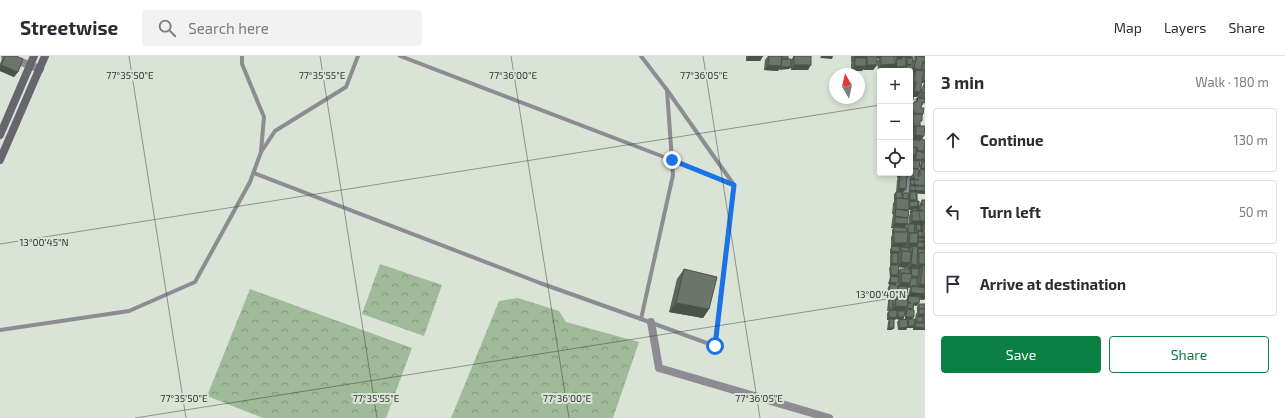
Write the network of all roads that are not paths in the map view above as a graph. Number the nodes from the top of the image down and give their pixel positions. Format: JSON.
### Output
{"nodes":[{"id":1,"x":5,"y":56,"type":"edge"},
{"id":2,"x":34,"y":56,"type":"edge"},
{"id":3,"x":45,"y":56,"type":"edge"},
{"id":4,"x":242,"y":56,"type":"edge"},
{"id":5,"x":358,"y":56,"type":"edge"},
{"id":6,"x":400,"y":56,"type":"edge"},
{"id":7,"x":641,"y":56,"type":"edge"},
{"id":8,"x":29,"y":66,"type":"junction"},
{"id":9,"x":40,"y":69,"type":"junction"},
{"id":10,"x":667,"y":90,"type":"junction"},
{"id":11,"x":2,"y":125,"type":"edge"},
{"id":12,"x":13,"y":130,"type":"junction"},
{"id":13,"x":0,"y":135,"type":"edge"},
{"id":14,"x":261,"y":152,"type":"junction"},
{"id":15,"x":0,"y":160,"type":"edge"},
{"id":16,"x":672,"y":160,"type":"junction"},
{"id":17,"x":254,"y":174,"type":"junction"},
{"id":18,"x":909,"y":176,"type":"edge"},
{"id":19,"x":734,"y":185,"type":"junction"},
{"id":20,"x":909,"y":205,"type":"edge"},
{"id":21,"x":906,"y":246,"type":"edge"},
{"id":22,"x":925,"y":268,"type":"edge"},
{"id":23,"x":641,"y":318,"type":"junction"},
{"id":24,"x":651,"y":322,"type":"junction"},
{"id":25,"x":0,"y":330,"type":"edge"},
{"id":26,"x":829,"y":418,"type":"edge"}],
"edges":[{"from":1,"to":8,"type":"street"},
{"from":2,"to":8,"type":"main road"},
{"from":3,"to":9,"type":"main road"},
{"from":4,"to":14,"type":"lane"},
{"from":5,"to":14,"type":"lane"},
{"from":6,"to":16,"type":"lane"},
{"from":7,"to":10,"type":"lane"},
{"from":8,"to":9,"type":"street"},
{"from":8,"to":11,"type":"main road"},
{"from":9,"to":12,"type":"main road"},
{"from":10,"to":16,"type":"lane"},
{"from":10,"to":19,"type":"lane"},
{"from":11,"to":12,"type":"street"},
{"from":11,"to":13,"type":"main road"},
{"from":12,"to":15,"type":"main road"},
{"from":14,"to":17,"type":"lane"},
{"from":16,"to":19,"type":"lane"},
{"from":16,"to":23,"type":"lane"},
{"from":17,"to":23,"type":"lane"},
{"from":17,"to":25,"type":"lane"},
{"from":18,"to":20,"type":"street"},
{"from":19,"to":24,"type":"lane"},
{"from":21,"to":22,"type":"street"},
{"from":23,"to":24,"type":"lane"},
{"from":24,"to":26,"type":"street"}]}
